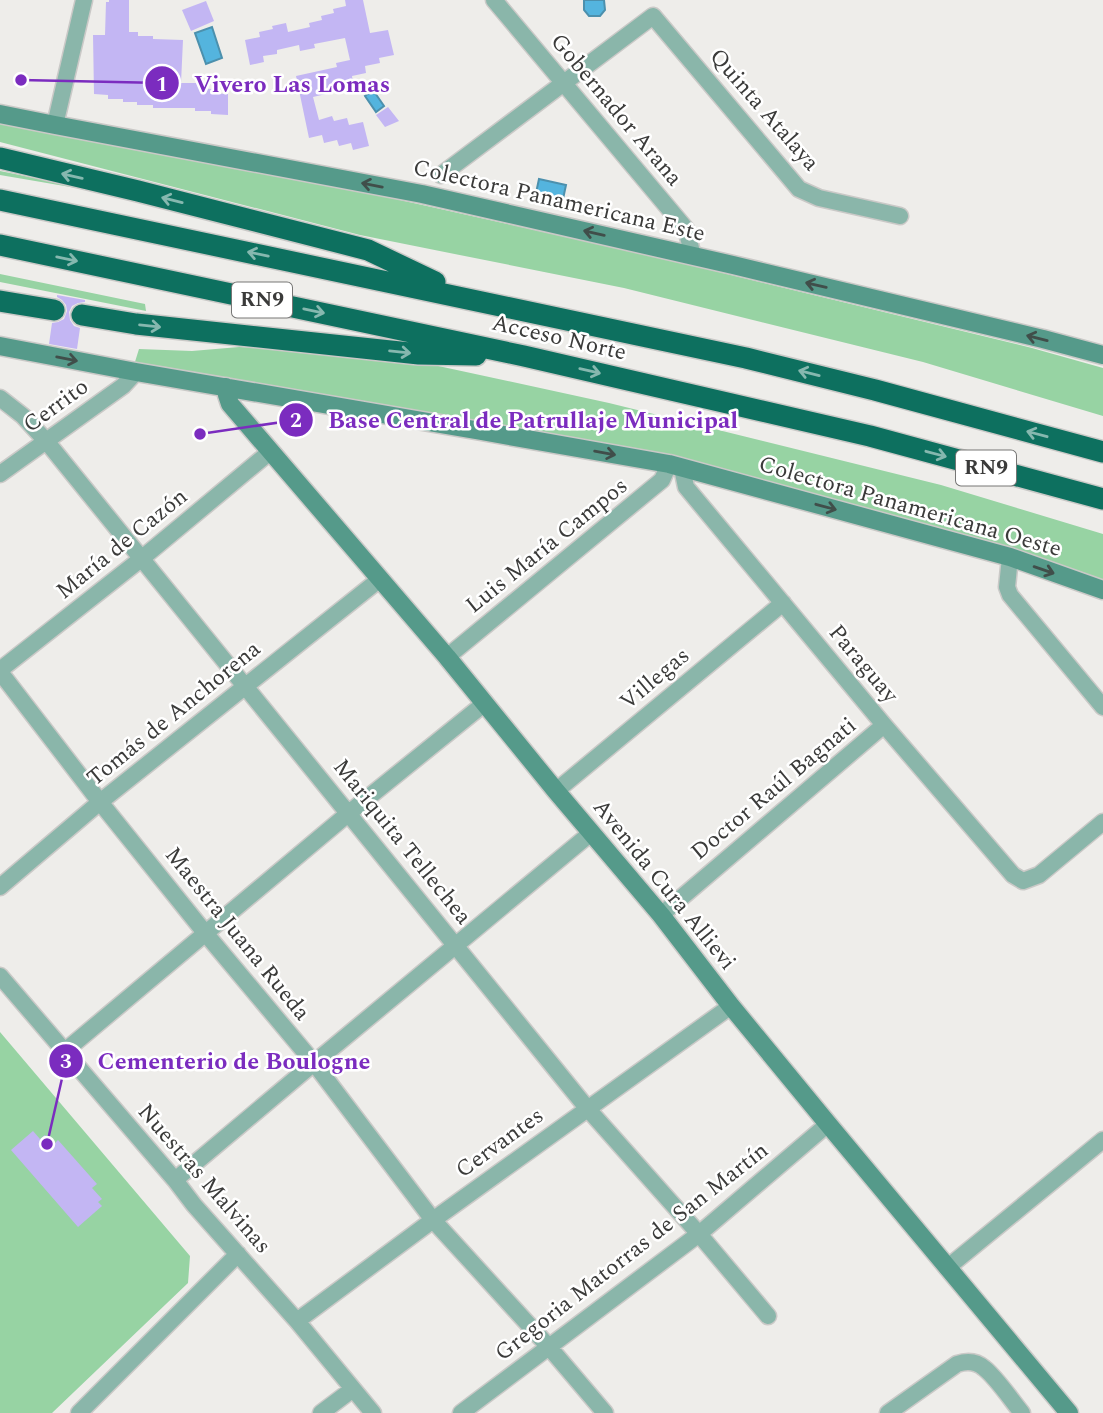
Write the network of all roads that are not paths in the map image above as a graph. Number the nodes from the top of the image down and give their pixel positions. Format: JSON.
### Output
{"nodes":[{"id":1,"x":84,"y":0,"type":"edge"},
{"id":2,"x":494,"y":0,"type":"edge"},
{"id":3,"x":563,"y":82,"type":"junction"},
{"id":4,"x":0,"y":114,"type":"edge"},
{"id":5,"x":55,"y":125,"type":"junction"},
{"id":6,"x":0,"y":159,"type":"edge"},
{"id":7,"x":441,"y":175,"type":"dead end"},
{"id":8,"x":0,"y":200,"type":"edge"},
{"id":9,"x":900,"y":216,"type":"dead end"},
{"id":10,"x":0,"y":245,"type":"edge"},
{"id":11,"x":693,"y":256,"type":"junction"},
{"id":12,"x":469,"y":298,"type":"junction"},
{"id":13,"x":0,"y":301,"type":"edge"},
{"id":14,"x":54,"y":310,"type":"dead end"},
{"id":15,"x":82,"y":315,"type":"dead end"},
{"id":16,"x":0,"y":346,"type":"edge"},
{"id":17,"x":1103,"y":355,"type":"edge"},
{"id":18,"x":524,"y":356,"type":"junction"},
{"id":19,"x":136,"y":372,"type":"junction"},
{"id":20,"x":226,"y":387,"type":"junction"},
{"id":21,"x":0,"y":398,"type":"edge"},
{"id":22,"x":47,"y":442,"type":"junction"},
{"id":23,"x":271,"y":451,"type":"junction"},
{"id":24,"x":1103,"y":452,"type":"edge"},
{"id":25,"x":675,"y":466,"type":"junction"},
{"id":26,"x":0,"y":474,"type":"edge"},
{"id":27,"x":1103,"y":499,"type":"edge"},
{"id":28,"x":1010,"y":558,"type":"junction"},
{"id":29,"x":141,"y":559,"type":"junction"},
{"id":30,"x":380,"y":579,"type":"junction"},
{"id":31,"x":1103,"y":590,"type":"edge"},
{"id":32,"x":783,"y":603,"type":"junction"},
{"id":33,"x":447,"y":657,"type":"junction"},
{"id":34,"x":0,"y":671,"type":"edge"},
{"id":35,"x":245,"y":686,"type":"junction"},
{"id":36,"x":485,"y":703,"type":"junction"},
{"id":37,"x":1103,"y":707,"type":"edge"},
{"id":38,"x":884,"y":725,"type":"junction"},
{"id":39,"x":556,"y":791,"type":"junction"},
{"id":40,"x":100,"y":802,"type":"junction"},
{"id":41,"x":349,"y":813,"type":"junction"},
{"id":42,"x":1103,"y":822,"type":"edge"},
{"id":43,"x":591,"y":833,"type":"junction"},
{"id":44,"x":0,"y":887,"type":"edge"},
{"id":45,"x":661,"y":915,"type":"junction"},
{"id":46,"x":206,"y":934,"type":"junction"},
{"id":47,"x":457,"y":945,"type":"junction"},
{"id":48,"x":0,"y":976,"type":"edge"},
{"id":49,"x":731,"y":1006,"type":"junction"},
{"id":50,"x":65,"y":1051,"type":"junction"},
{"id":51,"x":314,"y":1063,"type":"junction"},
{"id":52,"x":587,"y":1108,"type":"junction"},
{"id":53,"x":828,"y":1125,"type":"junction"},
{"id":54,"x":1103,"y":1140,"type":"edge"},
{"id":55,"x":175,"y":1181,"type":"junction"},
{"id":56,"x":433,"y":1220,"type":"junction"},
{"id":57,"x":699,"y":1234,"type":"junction"},
{"id":58,"x":238,"y":1254,"type":"junction"},
{"id":59,"x":947,"y":1268,"type":"junction"},
{"id":60,"x":768,"y":1316,"type":"dead end"},
{"id":61,"x":297,"y":1321,"type":"junction"},
{"id":62,"x":549,"y":1347,"type":"junction"},
{"id":63,"x":353,"y":1389,"type":"junction"},
{"id":64,"x":86,"y":1411,"type":"edge"},
{"id":65,"x":321,"y":1413,"type":"edge"},
{"id":66,"x":373,"y":1413,"type":"edge"},
{"id":67,"x":461,"y":1413,"type":"edge"},
{"id":68,"x":605,"y":1413,"type":"edge"},
{"id":69,"x":888,"y":1413,"type":"edge"},
{"id":70,"x":1022,"y":1413,"type":"edge"},
{"id":71,"x":1069,"y":1413,"type":"edge"}],
"edges":[{"from":1,"to":5,"type":"street"},
{"from":2,"to":3,"type":"street","name":"Gobernador Arana"},
{"from":3,"to":7,"type":"street"},
{"from":3,"to":9,"type":"street","name":"Quinta Atalaya"},
{"from":3,"to":11,"type":"street","name":"Gobernador Arana"},
{"from":4,"to":5,"type":"street","name":"Colectora Panamericana Este"},
{"from":11,"to":5,"type":"street","name":"Colectora Panamericana Este","one_way":true},
{"from":12,"to":6,"type":"highway","one_way":true},
{"from":12,"to":8,"type":"highway","name":"Acceso Norte","number":"RN9","one_way":true},
{"from":10,"to":18,"type":"highway","name":"Acceso Norte","number":"RN9","one_way":true},
{"from":17,"to":11,"type":"street","name":"Colectora Panamericana Este","one_way":true},
{"from":24,"to":12,"type":"highway","name":"Acceso Norte","number":"RN9","one_way":true},
{"from":13,"to":14,"type":"highway"},
{"from":15,"to":18,"type":"highway","one_way":true},
{"from":16,"to":19,"type":"street","name":"Colectora Panamericana Oeste","one_way":true},
{"from":18,"to":27,"type":"highway","name":"Acceso Norte","number":"RN9","one_way":true},
{"from":19,"to":20,"type":"street","name":"Colectora Panamericana Oeste"},
{"from":19,"to":22,"type":"street","name":"Cerrito"},
{"from":20,"to":23,"type":"street","name":"Avenida Cura Allievi"},
{"from":20,"to":25,"type":"street","name":"Colectora Panamericana Oeste","one_way":true},
{"from":21,"to":22,"type":"street","name":"Mariquita Tellechea"},
{"from":22,"to":26,"type":"street","name":"Cerrito"},
{"from":22,"to":29,"type":"street","name":"Mariquita Tellechea"},
{"from":23,"to":29,"type":"street","name":"María de Cazón"},
{"from":23,"to":30,"type":"street","name":"Avenida Cura Allievi"},
{"from":25,"to":28,"type":"street","name":"Colectora Panamericana Oeste","one_way":true},
{"from":25,"to":32,"type":"street","name":"Paraguay"},
{"from":25,"to":33,"type":"street","name":"Luis María Campos"},
{"from":28,"to":31,"type":"street","name":"Colectora Panamericana Oeste","one_way":true},
{"from":28,"to":37,"type":"street"},
{"from":29,"to":34,"type":"street","name":"María de Cazón"},
{"from":29,"to":35,"type":"street","name":"Mariquita Tellechea"},
{"from":30,"to":33,"type":"street","name":"Avenida Cura Allievi"},
{"from":30,"to":35,"type":"street","name":"Tomás de Anchorena"},
{"from":32,"to":38,"type":"street","name":"Paraguay"},
{"from":32,"to":39,"type":"street","name":"Villegas"},
{"from":33,"to":36,"type":"street","name":"Avenida Cura Allievi"},
{"from":34,"to":40,"type":"street","name":"Maestra Juana Rueda"},
{"from":35,"to":40,"type":"street","name":"Tomás de Anchorena"},
{"from":35,"to":41,"type":"street","name":"Mariquita Tellechea"},
{"from":36,"to":39,"type":"street","name":"Avenida Cura Allievi"},
{"from":36,"to":41,"type":"street"},
{"from":38,"to":42,"type":"street","name":"Paraguay"},
{"from":38,"to":45,"type":"street","name":"Doctor Raúl Bagnati"},
{"from":39,"to":43,"type":"street","name":"Avenida Cura Allievi"},
{"from":40,"to":44,"type":"street","name":"Tomás de Anchorena"},
{"from":40,"to":46,"type":"street","name":"Maestra Juana Rueda"},
{"from":41,"to":46,"type":"street"},
{"from":41,"to":47,"type":"street","name":"Mariquita Tellechea"},
{"from":43,"to":45,"type":"street","name":"Avenida Cura Allievi"},
{"from":43,"to":47,"type":"street"},
{"from":45,"to":49,"type":"street","name":"Avenida Cura Allievi"},
{"from":46,"to":50,"type":"street"},
{"from":46,"to":51,"type":"street","name":"Maestra Juana Rueda"},
{"from":47,"to":51,"type":"street"},
{"from":47,"to":52,"type":"street","name":"Mariquita Tellechea"},
{"from":48,"to":50,"type":"street","name":"Nuestras Malvinas"},
{"from":49,"to":52,"type":"street","name":"Cervantes"},
{"from":49,"to":53,"type":"street","name":"Avenida Cura Allievi"},
{"from":50,"to":55,"type":"street","name":"Nuestras Malvinas"},
{"from":51,"to":55,"type":"street"},
{"from":51,"to":56,"type":"street","name":"Maestra Juana Rueda"},
{"from":52,"to":56,"type":"street","name":"Cervantes"},
{"from":52,"to":57,"type":"street","name":"Mariquita Tellechea"},
{"from":53,"to":57,"type":"street","name":"Gregoria Matorras de San Martín"},
{"from":53,"to":59,"type":"street","name":"Avenida Cura Allievi"},
{"from":54,"to":59,"type":"street"},
{"from":55,"to":58,"type":"street","name":"Nuestras Malvinas"},
{"from":56,"to":61,"type":"street","name":"Cervantes"},
{"from":56,"to":62,"type":"street","name":"Maestra Juana Rueda"},
{"from":57,"to":60,"type":"street","name":"Mariquita Tellechea"},
{"from":57,"to":62,"type":"street","name":"Gregoria Matorras de San Martín"},
{"from":58,"to":61,"type":"street","name":"Nuestras Malvinas"},
{"from":58,"to":64,"type":"street"},
{"from":59,"to":71,"type":"street","name":"Avenida Cura Allievi"},
{"from":61,"to":63,"type":"street","name":"Nuestras Malvinas"},
{"from":62,"to":67,"type":"street","name":"Gregoria Matorras de San Martín"},
{"from":62,"to":68,"type":"street","name":"Maestra Juana Rueda"},
{"from":63,"to":65,"type":"street"},
{"from":63,"to":66,"type":"street","name":"Nuestras Malvinas"},
{"from":69,"to":70,"type":"street"}]}
